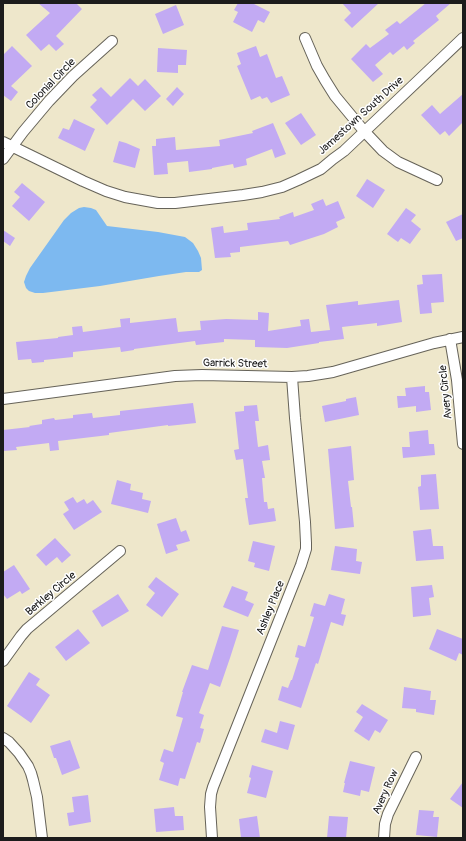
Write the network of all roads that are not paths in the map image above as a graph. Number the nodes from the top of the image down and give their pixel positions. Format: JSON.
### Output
{"nodes":[{"id":1,"x":305,"y":38,"type":"dead end"},
{"id":2,"x":463,"y":38,"type":"edge"},
{"id":3,"x":112,"y":41,"type":"dead end"},
{"id":4,"x":364,"y":131,"type":"junction"},
{"id":5,"x":8,"y":145,"type":"edge"},
{"id":6,"x":3,"y":159,"type":"edge"},
{"id":7,"x":437,"y":180,"type":"dead end"},
{"id":8,"x":463,"y":337,"type":"edge"},
{"id":9,"x":450,"y":339,"type":"junction"},
{"id":10,"x":292,"y":377,"type":"junction"},
{"id":11,"x":3,"y":398,"type":"edge"},
{"id":12,"x":463,"y":444,"type":"edge"},
{"id":13,"x":120,"y":551,"type":"dead end"},
{"id":14,"x":3,"y":661,"type":"edge"},
{"id":15,"x":3,"y":738,"type":"edge"},
{"id":16,"x":416,"y":756,"type":"dead end"},
{"id":17,"x":42,"y":838,"type":"edge"},
{"id":18,"x":212,"y":838,"type":"edge"},
{"id":19,"x":384,"y":838,"type":"edge"}],
"edges":[{"from":1,"to":4,"type":"street"},
{"from":2,"to":4,"type":"street","name":"Jamestown South Drive"},
{"from":3,"to":5,"type":"street","name":"Colonial Circle"},
{"from":4,"to":5,"type":"street","name":"Jamestown South Drive"},
{"from":4,"to":7,"type":"street"},
{"from":5,"to":6,"type":"street","name":"Colonial Circle"},
{"from":8,"to":9,"type":"street","name":"Garrick Street"},
{"from":9,"to":10,"type":"street","name":"Garrick Street"},
{"from":9,"to":12,"type":"street","name":"Avery Circle"},
{"from":10,"to":11,"type":"street","name":"Garrick Street"},
{"from":10,"to":18,"type":"street","name":"Ashley Place"},
{"from":13,"to":14,"type":"street","name":"Berkley Circle"},
{"from":15,"to":17,"type":"street"},
{"from":16,"to":19,"type":"street","name":"Avery Row"}]}
